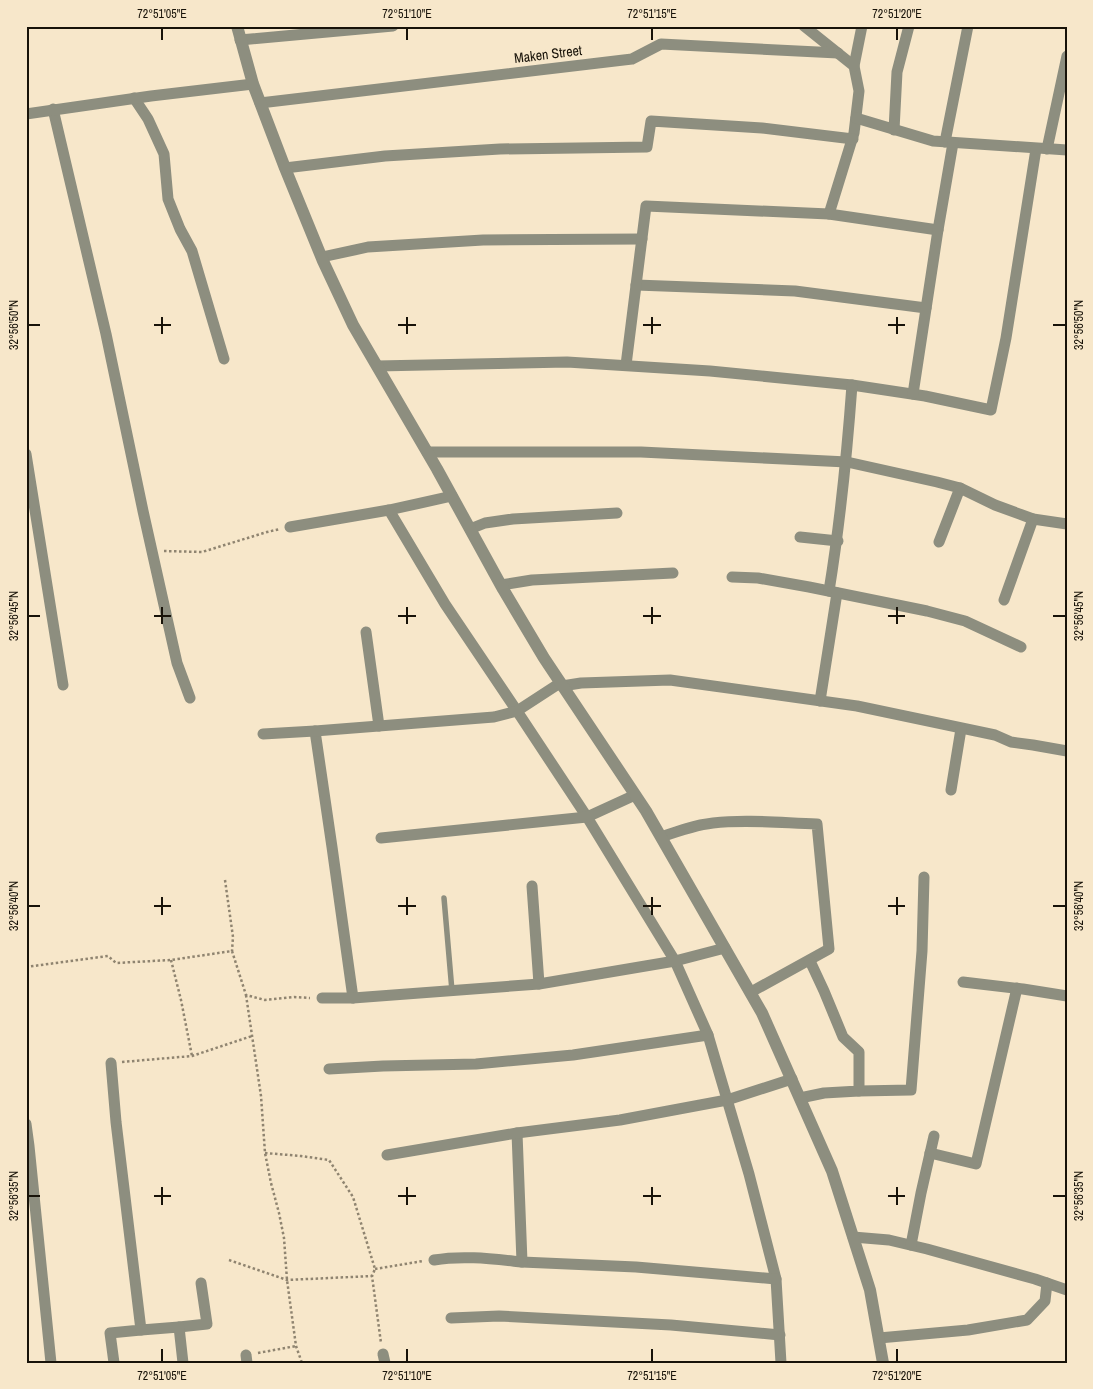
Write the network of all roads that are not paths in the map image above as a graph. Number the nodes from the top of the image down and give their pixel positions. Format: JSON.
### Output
{"nodes":[{"id":1,"x":236,"y":26,"type":"edge"},
{"id":2,"x":393,"y":26,"type":"edge"},
{"id":3,"x":804,"y":26,"type":"edge"},
{"id":4,"x":862,"y":26,"type":"edge"},
{"id":5,"x":909,"y":26,"type":"edge"},
{"id":6,"x":968,"y":26,"type":"edge"},
{"id":7,"x":240,"y":40,"type":"junction"},
{"id":8,"x":838,"y":53,"type":"junction"},
{"id":9,"x":1067,"y":56,"type":"edge"},
{"id":10,"x":854,"y":66,"type":"junction"},
{"id":11,"x":253,"y":84,"type":"junction"},
{"id":12,"x":134,"y":98,"type":"junction"},
{"id":13,"x":260,"y":103,"type":"junction"},
{"id":14,"x":53,"y":110,"type":"junction"},
{"id":15,"x":26,"y":114,"type":"edge"},
{"id":16,"x":856,"y":118,"type":"junction"},
{"id":17,"x":894,"y":130,"type":"junction"},
{"id":18,"x":852,"y":139,"type":"junction"},
{"id":19,"x":949,"y":143,"type":"junction"},
{"id":20,"x":1041,"y":149,"type":"junction"},
{"id":21,"x":1067,"y":150,"type":"edge"},
{"id":22,"x":285,"y":168,"type":"junction"},
{"id":23,"x":830,"y":214,"type":"junction"},
{"id":24,"x":938,"y":230,"type":"junction"},
{"id":25,"x":642,"y":239,"type":"junction"},
{"id":26,"x":322,"y":257,"type":"junction"},
{"id":27,"x":636,"y":285,"type":"junction"},
{"id":28,"x":926,"y":308,"type":"junction"},
{"id":29,"x":224,"y":359,"type":"dead end"},
{"id":30,"x":626,"y":365,"type":"junction"},
{"id":31,"x":377,"y":366,"type":"junction"},
{"id":32,"x":852,"y":385,"type":"junction"},
{"id":33,"x":913,"y":394,"type":"junction"},
{"id":34,"x":428,"y":452,"type":"junction"},
{"id":35,"x":26,"y":454,"type":"edge"},
{"id":36,"x":846,"y":462,"type":"junction"},
{"id":37,"x":960,"y":488,"type":"junction"},
{"id":38,"x":452,"y":496,"type":"junction"},
{"id":39,"x":389,"y":510,"type":"junction"},
{"id":40,"x":617,"y":513,"type":"dead end"},
{"id":41,"x":1033,"y":519,"type":"junction"},
{"id":42,"x":1067,"y":524,"type":"edge"},
{"id":43,"x":290,"y":527,"type":"road end"},
{"id":44,"x":470,"y":529,"type":"junction"},
{"id":45,"x":800,"y":537,"type":"dead end"},
{"id":46,"x":838,"y":541,"type":"junction"},
{"id":47,"x":939,"y":542,"type":"dead end"},
{"id":48,"x":673,"y":573,"type":"dead end"},
{"id":49,"x":732,"y":577,"type":"dead end"},
{"id":50,"x":501,"y":585,"type":"junction"},
{"id":51,"x":833,"y":592,"type":"junction"},
{"id":52,"x":1004,"y":600,"type":"dead end"},
{"id":53,"x":366,"y":632,"type":"dead end"},
{"id":54,"x":1021,"y":647,"type":"dead end"},
{"id":55,"x":561,"y":684,"type":"junction"},
{"id":56,"x":63,"y":685,"type":"dead end"},
{"id":57,"x":190,"y":698,"type":"dead end"},
{"id":58,"x":820,"y":701,"type":"junction"},
{"id":59,"x":517,"y":711,"type":"junction"},
{"id":60,"x":379,"y":726,"type":"junction"},
{"id":61,"x":960,"y":728,"type":"junction"},
{"id":62,"x":315,"y":731,"type":"junction"},
{"id":63,"x":263,"y":734,"type":"dead end"},
{"id":64,"x":1067,"y":751,"type":"edge"},
{"id":65,"x":951,"y":790,"type":"dead end"},
{"id":66,"x":635,"y":795,"type":"junction"},
{"id":67,"x":587,"y":817,"type":"junction"},
{"id":68,"x":661,"y":837,"type":"junction"},
{"id":69,"x":381,"y":838,"type":"dead end"},
{"id":70,"x":924,"y":877,"type":"dead end"},
{"id":71,"x":532,"y":886,"type":"dead end"},
{"id":72,"x":444,"y":898,"type":"dead end"},
{"id":73,"x":725,"y":948,"type":"junction"},
{"id":74,"x":675,"y":961,"type":"junction"},
{"id":75,"x":810,"y":961,"type":"junction"},
{"id":76,"x":963,"y":982,"type":"dead end"},
{"id":77,"x":539,"y":984,"type":"junction"},
{"id":78,"x":1016,"y":988,"type":"junction"},
{"id":79,"x":452,"y":991,"type":"junction"},
{"id":80,"x":750,"y":992,"type":"junction"},
{"id":81,"x":1067,"y":996,"type":"edge"},
{"id":82,"x":322,"y":998,"type":"road end"},
{"id":83,"x":353,"y":998,"type":"junction"},
{"id":84,"x":708,"y":1035,"type":"junction"},
{"id":85,"x":111,"y":1063,"type":"road end"},
{"id":86,"x":330,"y":1069,"type":"dead end"},
{"id":87,"x":792,"y":1079,"type":"junction"},
{"id":88,"x":859,"y":1091,"type":"junction"},
{"id":89,"x":800,"y":1098,"type":"junction"},
{"id":90,"x":727,"y":1100,"type":"junction"},
{"id":91,"x":26,"y":1124,"type":"edge"},
{"id":92,"x":517,"y":1133,"type":"junction"},
{"id":93,"x":934,"y":1136,"type":"dead end"},
{"id":94,"x":930,"y":1153,"type":"junction"},
{"id":95,"x":387,"y":1155,"type":"dead end"},
{"id":96,"x":853,"y":1237,"type":"junction"},
{"id":97,"x":910,"y":1246,"type":"junction"},
{"id":98,"x":434,"y":1260,"type":"road end"},
{"id":99,"x":522,"y":1262,"type":"junction"},
{"id":100,"x":776,"y":1279,"type":"junction"},
{"id":101,"x":201,"y":1283,"type":"dead end"},
{"id":102,"x":1047,"y":1283,"type":"junction"},
{"id":103,"x":1067,"y":1290,"type":"edge"},
{"id":104,"x":450,"y":1318,"type":"dead end"},
{"id":105,"x":179,"y":1326,"type":"junction"},
{"id":106,"x":141,"y":1330,"type":"junction"},
{"id":107,"x":780,"y":1335,"type":"junction"},
{"id":108,"x":879,"y":1338,"type":"junction"},
{"id":109,"x":51,"y":1363,"type":"edge"},
{"id":110,"x":114,"y":1363,"type":"edge"},
{"id":111,"x":183,"y":1363,"type":"edge"},
{"id":112,"x":781,"y":1363,"type":"edge"},
{"id":113,"x":883,"y":1363,"type":"edge"}],
"edges":[{"from":1,"to":7,"type":"street"},
{"from":2,"to":7,"type":"street"},
{"from":3,"to":8,"type":"street"},
{"from":4,"to":10,"type":"street"},
{"from":5,"to":17,"type":"street"},
{"from":6,"to":19,"type":"street"},
{"from":7,"to":11,"type":"street"},
{"from":8,"to":10,"type":"street"},
{"from":8,"to":13,"type":"street","name":"Maken Street"},
{"from":9,"to":20,"type":"street"},
{"from":10,"to":16,"type":"street"},
{"from":11,"to":12,"type":"street"},
{"from":11,"to":13,"type":"street"},
{"from":12,"to":14,"type":"street"},
{"from":12,"to":29,"type":"street"},
{"from":13,"to":22,"type":"street"},
{"from":14,"to":15,"type":"street"},
{"from":14,"to":57,"type":"street"},
{"from":16,"to":17,"type":"street"},
{"from":16,"to":18,"type":"street"},
{"from":17,"to":19,"type":"street"},
{"from":18,"to":22,"type":"street"},
{"from":18,"to":23,"type":"street"},
{"from":19,"to":20,"type":"street"},
{"from":19,"to":24,"type":"street"},
{"from":20,"to":21,"type":"street"},
{"from":20,"to":33,"type":"street"},
{"from":22,"to":26,"type":"street"},
{"from":23,"to":24,"type":"street"},
{"from":23,"to":25,"type":"street"},
{"from":24,"to":28,"type":"street"},
{"from":25,"to":26,"type":"street"},
{"from":25,"to":27,"type":"street"},
{"from":26,"to":31,"type":"street"},
{"from":27,"to":28,"type":"street"},
{"from":27,"to":30,"type":"street"},
{"from":28,"to":33,"type":"street"},
{"from":30,"to":31,"type":"street"},
{"from":30,"to":32,"type":"street"},
{"from":31,"to":34,"type":"street"},
{"from":32,"to":33,"type":"street"},
{"from":32,"to":36,"type":"street"},
{"from":34,"to":36,"type":"street"},
{"from":34,"to":38,"type":"street"},
{"from":35,"to":56,"type":"street"},
{"from":36,"to":37,"type":"street"},
{"from":36,"to":46,"type":"street"},
{"from":37,"to":41,"type":"street"},
{"from":37,"to":47,"type":"street"},
{"from":38,"to":39,"type":"street"},
{"from":38,"to":44,"type":"street"},
{"from":39,"to":43,"type":"street"},
{"from":39,"to":59,"type":"street"},
{"from":40,"to":44,"type":"street"},
{"from":41,"to":42,"type":"street"},
{"from":41,"to":52,"type":"street"},
{"from":44,"to":50,"type":"street"},
{"from":45,"to":46,"type":"street"},
{"from":46,"to":51,"type":"street"},
{"from":48,"to":50,"type":"street"},
{"from":49,"to":51,"type":"street"},
{"from":50,"to":55,"type":"street"},
{"from":51,"to":54,"type":"street"},
{"from":51,"to":58,"type":"street"},
{"from":53,"to":60,"type":"street"},
{"from":55,"to":58,"type":"street"},
{"from":55,"to":59,"type":"street"},
{"from":55,"to":66,"type":"street"},
{"from":58,"to":61,"type":"street"},
{"from":59,"to":60,"type":"street"},
{"from":59,"to":67,"type":"street"},
{"from":60,"to":62,"type":"street"},
{"from":61,"to":64,"type":"street"},
{"from":61,"to":65,"type":"street"},
{"from":62,"to":63,"type":"street"},
{"from":62,"to":83,"type":"street"},
{"from":66,"to":67,"type":"street"},
{"from":66,"to":68,"type":"street"},
{"from":67,"to":69,"type":"street"},
{"from":67,"to":74,"type":"street"},
{"from":68,"to":73,"type":"street"},
{"from":68,"to":75,"type":"street"},
{"from":70,"to":88,"type":"street"},
{"from":71,"to":77,"type":"street"},
{"from":72,"to":79,"type":"lane"},
{"from":73,"to":74,"type":"street"},
{"from":73,"to":80,"type":"street"},
{"from":74,"to":77,"type":"street"},
{"from":74,"to":84,"type":"street"},
{"from":75,"to":80,"type":"street"},
{"from":75,"to":88,"type":"street"},
{"from":76,"to":78,"type":"street"},
{"from":77,"to":79,"type":"street"},
{"from":78,"to":81,"type":"street"},
{"from":78,"to":94,"type":"street"},
{"from":79,"to":83,"type":"street"},
{"from":80,"to":87,"type":"street"},
{"from":82,"to":83,"type":"street"},
{"from":84,"to":86,"type":"street"},
{"from":84,"to":90,"type":"street"},
{"from":85,"to":106,"type":"street"},
{"from":87,"to":89,"type":"street"},
{"from":87,"to":90,"type":"street"},
{"from":88,"to":89,"type":"street"},
{"from":89,"to":96,"type":"street"},
{"from":90,"to":92,"type":"street"},
{"from":90,"to":100,"type":"street"},
{"from":91,"to":109,"type":"street"},
{"from":92,"to":95,"type":"street"},
{"from":92,"to":99,"type":"street"},
{"from":93,"to":94,"type":"street"},
{"from":94,"to":97,"type":"street"},
{"from":96,"to":97,"type":"street"},
{"from":96,"to":108,"type":"street"},
{"from":97,"to":102,"type":"street"},
{"from":98,"to":99,"type":"street"},
{"from":99,"to":100,"type":"street"},
{"from":100,"to":107,"type":"street"},
{"from":101,"to":105,"type":"street"},
{"from":102,"to":103,"type":"street"},
{"from":102,"to":108,"type":"street"},
{"from":104,"to":107,"type":"street"},
{"from":105,"to":106,"type":"street"},
{"from":105,"to":111,"type":"street"},
{"from":106,"to":110,"type":"street"},
{"from":107,"to":112,"type":"street"},
{"from":108,"to":113,"type":"street"}]}
